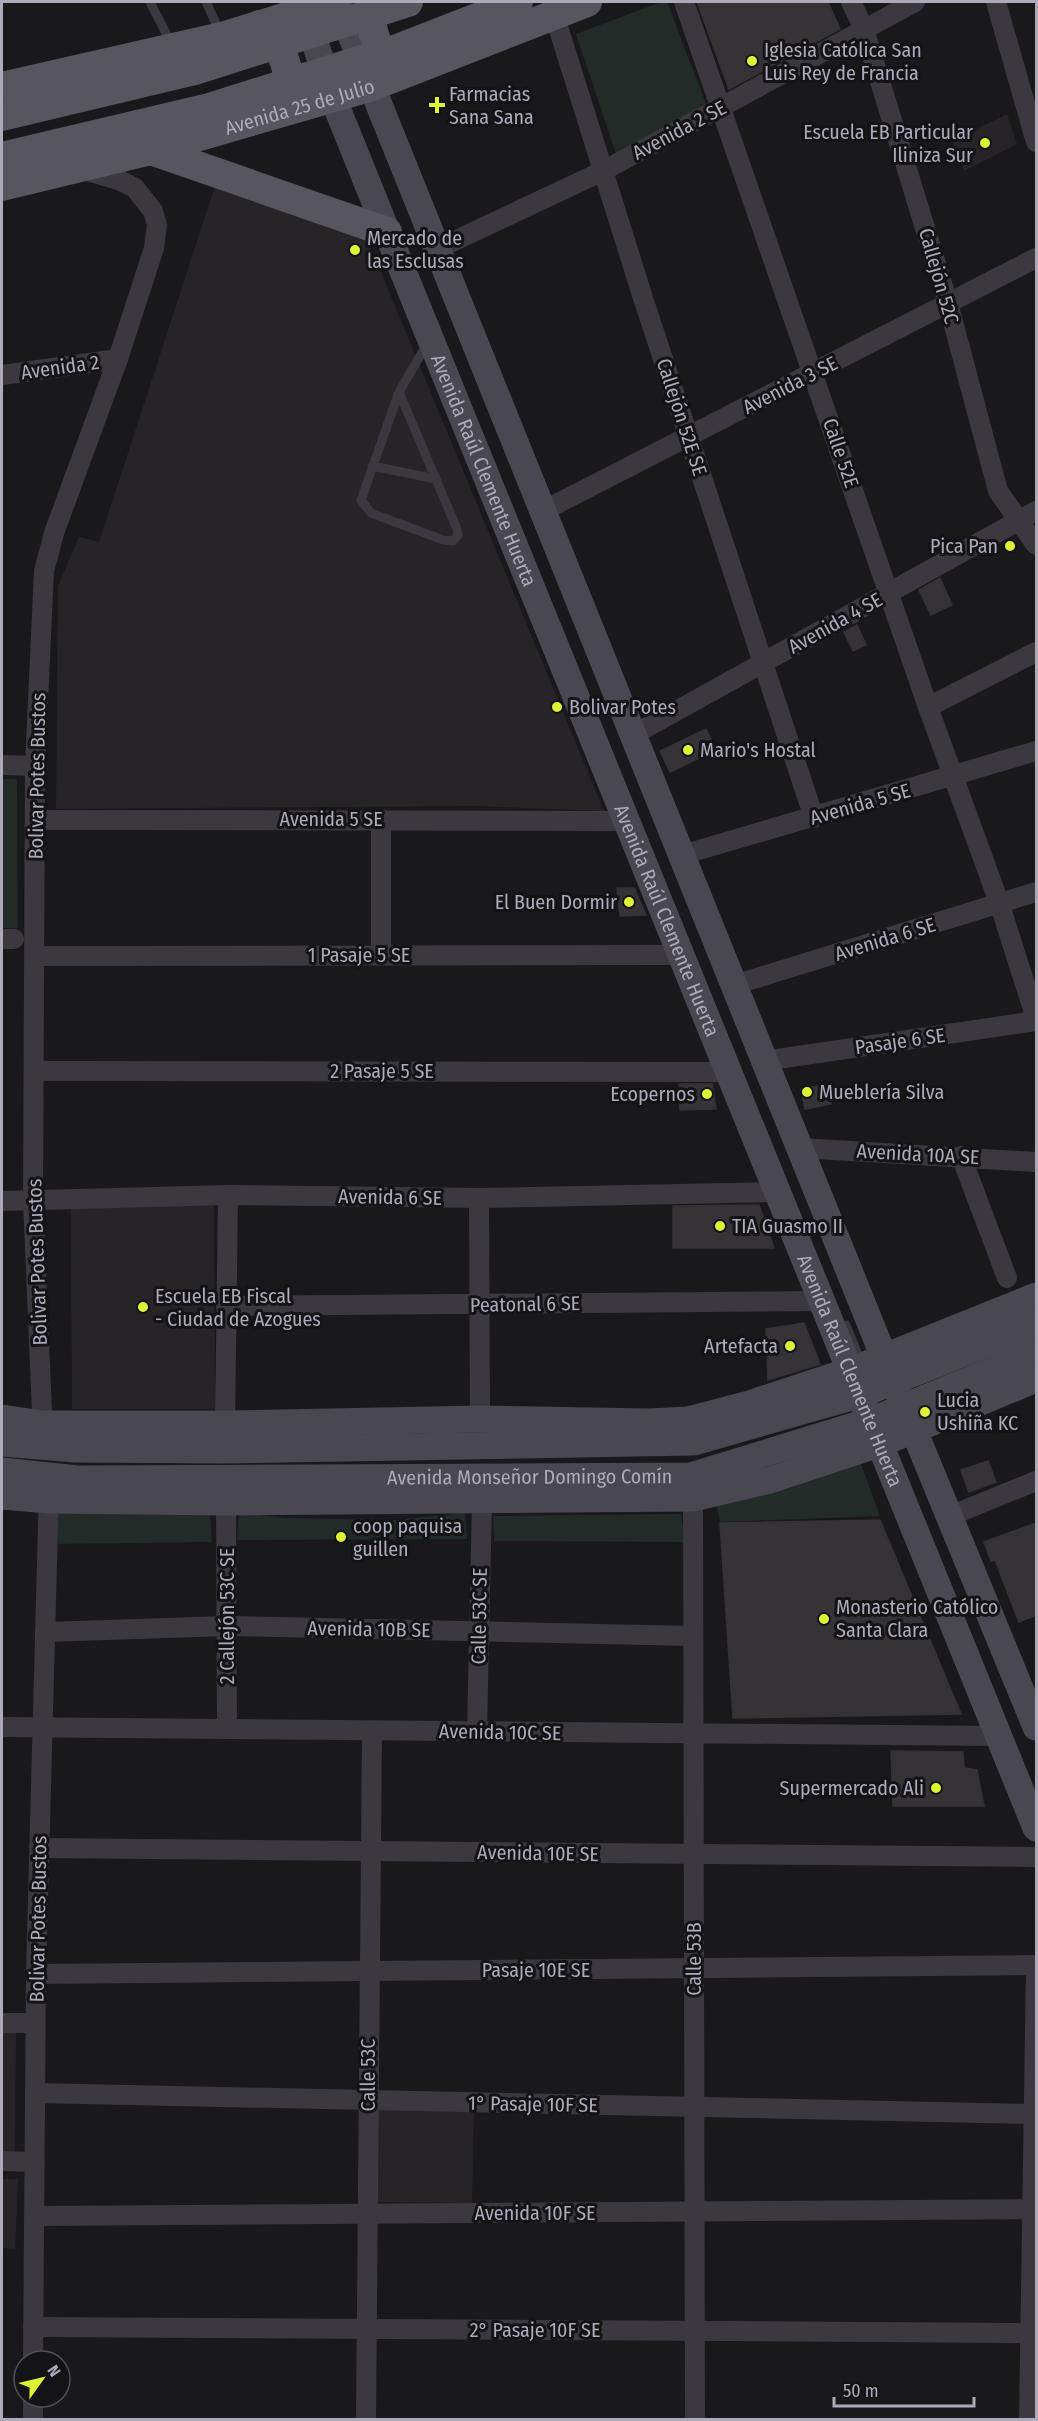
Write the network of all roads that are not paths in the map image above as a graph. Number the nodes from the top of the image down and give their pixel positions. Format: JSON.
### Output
{"nodes":[{"id":1,"x":150,"y":2,"type":"edge"},
{"id":2,"x":206,"y":2,"type":"edge"},
{"id":3,"x":336,"y":2,"type":"edge"},
{"id":4,"x":369,"y":2,"type":"edge"},
{"id":5,"x":408,"y":2,"type":"edge"},
{"id":6,"x":518,"y":2,"type":"edge"},
{"id":7,"x":587,"y":2,"type":"edge"},
{"id":8,"x":684,"y":2,"type":"edge"},
{"id":9,"x":851,"y":2,"type":"edge"},
{"id":10,"x":915,"y":2,"type":"edge"},
{"id":11,"x":996,"y":2,"type":"edge"},
{"id":12,"x":295,"y":9,"type":"edge"},
{"id":13,"x":554,"y":15,"type":"junction"},
{"id":14,"x":260,"y":25,"type":"junction"},
{"id":15,"x":864,"y":29,"type":"junction"},
{"id":16,"x":222,"y":37,"type":"junction"},
{"id":17,"x":174,"y":48,"type":"junction"},
{"id":18,"x":403,"y":74,"type":"junction"},
{"id":19,"x":372,"y":86,"type":"junction"},
{"id":20,"x":2,"y":87,"type":"edge"},
{"id":21,"x":333,"y":98,"type":"junction"},
{"id":22,"x":722,"y":107,"type":"junction"},
{"id":23,"x":286,"y":112,"type":"junction"},
{"id":24,"x":2,"y":116,"type":"edge"},
{"id":25,"x":1036,"y":142,"type":"edge"},
{"id":26,"x":151,"y":150,"type":"junction"},
{"id":27,"x":2,"y":157,"type":"edge"},
{"id":28,"x":80,"y":169,"type":"junction"},
{"id":29,"x":603,"y":171,"type":"junction"},
{"id":30,"x":2,"y":186,"type":"edge"},
{"id":31,"x":387,"y":232,"type":"junction"},
{"id":32,"x":437,"y":249,"type":"junction"},
{"id":33,"x":1036,"y":258,"type":"edge"},
{"id":34,"x":948,"y":303,"type":"junction"},
{"id":35,"x":430,"y":339,"type":"junction"},
{"id":36,"x":118,"y":359,"type":"junction"},
{"id":37,"x":813,"y":373,"type":"junction"},
{"id":38,"x":2,"y":375,"type":"edge"},
{"id":39,"x":399,"y":392,"type":"junction"},
{"id":40,"x":690,"y":436,"type":"junction"},
{"id":41,"x":372,"y":466,"type":"junction"},
{"id":42,"x":436,"y":479,"type":"junction"},
{"id":43,"x":543,"y":511,"type":"junction"},
{"id":44,"x":1028,"y":516,"type":"edge"},
{"id":45,"x":1036,"y":545,"type":"edge"},
{"id":46,"x":890,"y":593,"type":"junction"},
{"id":47,"x":1036,"y":652,"type":"edge"},
{"id":48,"x":762,"y":664,"type":"junction"},
{"id":49,"x":580,"y":679,"type":"dead end"},
{"id":50,"x":928,"y":707,"type":"junction"},
{"id":51,"x":633,"y":735,"type":"junction"},
{"id":52,"x":1036,"y":751,"type":"edge"},
{"id":53,"x":2,"y":765,"type":"edge"},
{"id":54,"x":35,"y":766,"type":"junction"},
{"id":55,"x":954,"y":777,"type":"junction"},
{"id":56,"x":814,"y":818,"type":"junction"},
{"id":57,"x":381,"y":819,"type":"junction"},
{"id":58,"x":35,"y":820,"type":"junction"},
{"id":59,"x":626,"y":821,"type":"junction"},
{"id":60,"x":682,"y":855,"type":"junction"},
{"id":61,"x":1036,"y":892,"type":"edge"},
{"id":62,"x":1000,"y":904,"type":"junction"},
{"id":63,"x":381,"y":955,"type":"junction"},
{"id":64,"x":681,"y":955,"type":"junction"},
{"id":65,"x":36,"y":956,"type":"junction"},
{"id":66,"x":734,"y":985,"type":"junction"},
{"id":67,"x":1036,"y":1020,"type":"edge"},
{"id":68,"x":765,"y":1060,"type":"junction"},
{"id":69,"x":34,"y":1071,"type":"junction"},
{"id":70,"x":729,"y":1072,"type":"junction"},
{"id":71,"x":800,"y":1148,"type":"junction"},
{"id":72,"x":961,"y":1156,"type":"junction"},
{"id":73,"x":1036,"y":1162,"type":"edge"},
{"id":74,"x":779,"y":1192,"type":"junction"},
{"id":75,"x":228,"y":1195,"type":"junction"},
{"id":76,"x":479,"y":1198,"type":"junction"},
{"id":77,"x":33,"y":1200,"type":"junction"},
{"id":78,"x":2,"y":1201,"type":"edge"},
{"id":79,"x":1007,"y":1278,"type":"dead end"},
{"id":80,"x":1036,"y":1296,"type":"edge"},
{"id":81,"x":480,"y":1305,"type":"junction"},
{"id":82,"x":832,"y":1305,"type":"junction"},
{"id":83,"x":226,"y":1306,"type":"junction"},
{"id":84,"x":1036,"y":1324,"type":"edge"},
{"id":85,"x":1036,"y":1352,"type":"edge"},
{"id":86,"x":1036,"y":1379,"type":"edge"},
{"id":87,"x":881,"y":1404,"type":"junction"},
{"id":88,"x":2,"y":1418,"type":"edge"},
{"id":89,"x":480,"y":1419,"type":"junction"},
{"id":90,"x":225,"y":1424,"type":"junction"},
{"id":91,"x":43,"y":1436,"type":"junction"},
{"id":92,"x":2,"y":1443,"type":"edge"},
{"id":93,"x":2,"y":1471,"type":"edge"},
{"id":94,"x":1036,"y":1481,"type":"edge"},
{"id":95,"x":49,"y":1488,"type":"junction"},
{"id":96,"x":547,"y":1488,"type":"junction"},
{"id":97,"x":2,"y":1496,"type":"edge"},
{"id":98,"x":693,"y":1498,"type":"junction"},
{"id":99,"x":482,"y":1500,"type":"junction"},
{"id":100,"x":226,"y":1502,"type":"junction"},
{"id":101,"x":950,"y":1516,"type":"junction"},
{"id":102,"x":930,"y":1538,"type":"dead end"},
{"id":103,"x":228,"y":1626,"type":"junction"},
{"id":104,"x":479,"y":1631,"type":"junction"},
{"id":105,"x":45,"y":1632,"type":"junction"},
{"id":106,"x":693,"y":1636,"type":"junction"},
{"id":107,"x":2,"y":1727,"type":"edge"},
{"id":108,"x":1036,"y":1727,"type":"edge"},
{"id":109,"x":43,"y":1728,"type":"junction"},
{"id":110,"x":227,"y":1730,"type":"junction"},
{"id":111,"x":372,"y":1731,"type":"junction"},
{"id":112,"x":477,"y":1732,"type":"junction"},
{"id":113,"x":693,"y":1734,"type":"junction"},
{"id":114,"x":999,"y":1736,"type":"junction"},
{"id":115,"x":1036,"y":1811,"type":"edge"},
{"id":116,"x":1036,"y":1828,"type":"edge"},
{"id":117,"x":39,"y":1848,"type":"junction"},
{"id":118,"x":369,"y":1851,"type":"junction"},
{"id":119,"x":693,"y":1854,"type":"junction"},
{"id":120,"x":1036,"y":1857,"type":"edge"},
{"id":121,"x":1036,"y":1966,"type":"edge"},
{"id":122,"x":694,"y":1969,"type":"junction"},
{"id":123,"x":368,"y":1971,"type":"junction"},
{"id":124,"x":36,"y":1974,"type":"junction"},
{"id":125,"x":2,"y":2023,"type":"edge"},
{"id":126,"x":35,"y":2023,"type":"junction"},
{"id":127,"x":35,"y":2093,"type":"junction"},
{"id":128,"x":367,"y":2100,"type":"junction"},
{"id":129,"x":694,"y":2107,"type":"junction"},
{"id":130,"x":1032,"y":2114,"type":"junction"},
{"id":131,"x":2,"y":2162,"type":"edge"},
{"id":132,"x":34,"y":2162,"type":"junction"},
{"id":133,"x":1034,"y":2209,"type":"edge"},
{"id":134,"x":694,"y":2212,"type":"junction"},
{"id":135,"x":369,"y":2214,"type":"junction"},
{"id":136,"x":34,"y":2216,"type":"junction"},
{"id":137,"x":33,"y":2326,"type":"junction"},
{"id":138,"x":367,"y":2329,"type":"junction"},
{"id":139,"x":695,"y":2331,"type":"junction"},
{"id":140,"x":1033,"y":2333,"type":"edge"},
{"id":141,"x":33,"y":2349,"type":"edge"},
{"id":142,"x":366,"y":2420,"type":"edge"},
{"id":143,"x":695,"y":2420,"type":"edge"},
{"id":144,"x":1029,"y":2420,"type":"edge"}],
"edges":[{"from":1,"to":17,"type":"lane"},
{"from":2,"to":16,"type":"lane"},
{"from":3,"to":12,"type":"main road"},
{"from":3,"to":19,"type":"main road","name":"Avenida Raúl Clemente Huerta"},
{"from":4,"to":18,"type":"main road"},
{"from":5,"to":24,"type":"main road","bridge":true},
{"from":6,"to":27,"type":"main road","name":"Avenida 25 de Julio","bridge":true},
{"from":7,"to":13,"type":"main road","name":"Avenida 25 de Julio"},
{"from":8,"to":22,"type":"street","name":"Calle 52E"},
{"from":9,"to":15,"type":"street","name":"Callejón 52C"},
{"from":10,"to":15,"type":"street","name":"Avenida 2 SE"},
{"from":11,"to":25,"type":"street"},
{"from":12,"to":14,"type":"main road"},
{"from":12,"to":21,"type":"main road","name":"Avenida Raúl Clemente Huerta"},
{"from":13,"to":18,"type":"main road","name":"Avenida 25 de Julio"},
{"from":13,"to":29,"type":"street","name":"Callejón 52E SE"},
{"from":14,"to":16,"type":"main road"},
{"from":14,"to":23,"type":"main road"},
{"from":15,"to":22,"type":"street","name":"Avenida 2 SE"},
{"from":15,"to":34,"type":"street","name":"Callejón 52C"},
{"from":16,"to":17,"type":"main road"},
{"from":17,"to":20,"type":"main road"},
{"from":18,"to":19,"type":"main road","name":"Avenida 25 de Julio"},
{"from":19,"to":21,"type":"main road","name":"Avenida 25 de Julio"},
{"from":19,"to":32,"type":"main road","name":"Avenida Raúl Clemente Huerta"},
{"from":21,"to":23,"type":"main road","name":"Avenida 25 de Julio"},
{"from":21,"to":31,"type":"main road","name":"Avenida Raúl Clemente Huerta"},
{"from":21,"to":49,"type":"lane"},
{"from":22,"to":29,"type":"street","name":"Avenida 2 SE"},
{"from":22,"to":37,"type":"street","name":"Calle 52E"},
{"from":23,"to":26,"type":"main road","name":"Avenida 25 de Julio"},
{"from":26,"to":28,"type":"main road","name":"Avenida 25 de Julio"},
{"from":26,"to":31,"type":"main road"},
{"from":28,"to":30,"type":"main road","name":"Avenida 25 de Julio"},
{"from":28,"to":36,"type":"street","name":"Bolivar Potes Bustos"},
{"from":29,"to":32,"type":"street","name":"Avenida 2 SE"},
{"from":29,"to":40,"type":"street","name":"Callejón 52E SE"},
{"from":31,"to":35,"type":"main road","name":"Avenida Raúl Clemente Huerta"},
{"from":32,"to":43,"type":"main road","name":"Avenida Raúl Clemente Huerta"},
{"from":33,"to":34,"type":"street","name":"Avenida 3 SE"},
{"from":34,"to":37,"type":"street","name":"Avenida 3 SE"},
{"from":34,"to":44,"type":"street","name":"Callejón 52C"},
{"from":35,"to":39,"type":"lane"},
{"from":35,"to":59,"type":"main road","name":"Avenida Raúl Clemente Huerta"},
{"from":36,"to":38,"type":"street","name":"Avenida 2"},
{"from":36,"to":54,"type":"street","name":"Bolivar Potes Bustos"},
{"from":37,"to":40,"type":"street","name":"Avenida 3 SE"},
{"from":37,"to":46,"type":"street","name":"Calle 52E"},
{"from":39,"to":41,"type":"lane"},
{"from":39,"to":42,"type":"lane"},
{"from":40,"to":43,"type":"street","name":"Avenida 3 SE"},
{"from":40,"to":48,"type":"street","name":"Callejón 52E SE"},
{"from":41,"to":42,"type":"lane"},
{"from":41,"to":42,"type":"lane"},
{"from":43,"to":51,"type":"main road","name":"Avenida Raúl Clemente Huerta"},
{"from":44,"to":45,"type":"street","name":"Callejón 52C"},
{"from":44,"to":46,"type":"street","name":"Avenida 4 SE"},
{"from":46,"to":48,"type":"street","name":"Avenida 4 SE"},
{"from":46,"to":50,"type":"street","name":"Calle 52E"},
{"from":47,"to":50,"type":"street"},
{"from":48,"to":51,"type":"street","name":"Avenida 4 SE"},
{"from":48,"to":56,"type":"street","name":"Callejón 52E SE"},
{"from":50,"to":55,"type":"street","name":"Calle 52E"},
{"from":51,"to":60,"type":"main road","name":"Avenida Raúl Clemente Huerta"},
{"from":52,"to":55,"type":"street","name":"Avenida 5 SE"},
{"from":53,"to":54,"type":"street"},
{"from":54,"to":58,"type":"street","name":"Bolivar Potes Bustos"},
{"from":55,"to":56,"type":"street","name":"Avenida 5 SE"},
{"from":55,"to":62,"type":"street","name":"Calle 52E"},
{"from":56,"to":60,"type":"street","name":"Avenida 5 SE"},
{"from":57,"to":58,"type":"street","name":"Avenida 5 SE"},
{"from":57,"to":59,"type":"street","name":"Avenida 5 SE"},
{"from":57,"to":63,"type":"street"},
{"from":58,"to":65,"type":"street","name":"Bolivar Potes Bustos"},
{"from":59,"to":64,"type":"main road","name":"Avenida Raúl Clemente Huerta"},
{"from":60,"to":66,"type":"main road","name":"Avenida Raúl Clemente Huerta"},
{"from":61,"to":62,"type":"street","name":"Avenida 6 SE"},
{"from":62,"to":66,"type":"street","name":"Avenida 6 SE"},
{"from":62,"to":67,"type":"street","name":"Calle 52E"},
{"from":63,"to":64,"type":"street","name":"1 Pasaje 5 SE"},
{"from":63,"to":65,"type":"street","name":"1 Pasaje 5 SE"},
{"from":64,"to":70,"type":"main road","name":"Avenida Raúl Clemente Huerta"},
{"from":65,"to":69,"type":"street","name":"Bolivar Potes Bustos"},
{"from":66,"to":68,"type":"main road","name":"Avenida Raúl Clemente Huerta"},
{"from":67,"to":68,"type":"street","name":"Pasaje 6 SE"},
{"from":68,"to":71,"type":"main road","name":"Avenida Raúl Clemente Huerta"},
{"from":69,"to":70,"type":"street","name":"2 Pasaje 5 SE"},
{"from":69,"to":77,"type":"street","name":"Bolivar Potes Bustos"},
{"from":70,"to":74,"type":"main road","name":"Avenida Raúl Clemente Huerta"},
{"from":71,"to":72,"type":"street","name":"Avenida 10A SE"},
{"from":71,"to":87,"type":"main road","name":"Avenida Raúl Clemente Huerta"},
{"from":72,"to":73,"type":"street","name":"Avenida 10A SE"},
{"from":72,"to":79,"type":"street"},
{"from":74,"to":76,"type":"street","name":"Avenida 6 SE"},
{"from":74,"to":82,"type":"main road","name":"Avenida Raúl Clemente Huerta"},
{"from":75,"to":76,"type":"street","name":"Avenida 6 SE"},
{"from":75,"to":77,"type":"street","name":"Avenida 6 SE"},
{"from":75,"to":83,"type":"street"},
{"from":76,"to":81,"type":"street"},
{"from":77,"to":78,"type":"street","name":"Avenida 6 SE"},
{"from":77,"to":91,"type":"street","name":"Bolivar Potes Bustos"},
{"from":80,"to":87,"type":"main road","name":"Avenida Monseñor Domingo Comín"},
{"from":81,"to":82,"type":"street","name":"Peatonal 6 SE"},
{"from":81,"to":83,"type":"street","name":"Peatonal 6 SE"},
{"from":81,"to":89,"type":"street"},
{"from":82,"to":87,"type":"main road","name":"Avenida Raúl Clemente Huerta"},
{"from":83,"to":90,"type":"street"},
{"from":84,"to":87,"type":"main road","name":"Avenida Monseñor Domingo Comín"},
{"from":85,"to":87,"type":"main road","name":"Avenida Monseñor Domingo Comín"},
{"from":86,"to":87,"type":"main road","name":"Avenida Monseñor Domingo Comín"},
{"from":87,"to":89,"type":"main road","name":"Avenida Monseñor Domingo Comín"},
{"from":87,"to":91,"type":"main road","name":"Avenida Monseñor Domingo Comín"},
{"from":87,"to":96,"type":"main road","name":"Avenida Monseñor Domingo Comín"},
{"from":87,"to":98,"type":"main road","name":"Avenida Monseñor Domingo Comín"},
{"from":87,"to":101,"type":"main road","name":"Avenida Raúl Clemente Huerta"},
{"from":87,"to":114,"type":"main road","name":"Avenida Raúl Clemente Huerta"},
{"from":88,"to":91,"type":"main road","name":"Avenida Monseñor Domingo Comín"},
{"from":89,"to":90,"type":"main road","name":"Avenida Monseñor Domingo Comín"},
{"from":90,"to":91,"type":"main road","name":"Avenida Monseñor Domingo Comín"},
{"from":91,"to":92,"type":"main road","name":"Avenida Monseñor Domingo Comín"},
{"from":93,"to":95,"type":"main road","name":"Avenida Monseñor Domingo Comín"},
{"from":94,"to":101,"type":"street"},
{"from":95,"to":96,"type":"main road","name":"Avenida Monseñor Domingo Comín"},
{"from":95,"to":97,"type":"main road","name":"Avenida Monseñor Domingo Comín"},
{"from":95,"to":100,"type":"main road","name":"Avenida Monseñor Domingo Comín"},
{"from":95,"to":105,"type":"street","name":"Bolivar Potes Bustos"},
{"from":96,"to":98,"type":"main road","name":"Avenida Monseñor Domingo Comín"},
{"from":96,"to":99,"type":"main road","name":"Avenida Monseñor Domingo Comín"},
{"from":98,"to":106,"type":"street","name":"Calle 53B"},
{"from":99,"to":100,"type":"main road","name":"Avenida Monseñor Domingo Comín"},
{"from":99,"to":104,"type":"street","name":"Calle 53C SE"},
{"from":100,"to":103,"type":"street","name":"2 Callejón 53C SE"},
{"from":101,"to":108,"type":"main road","name":"Avenida Raúl Clemente Huerta"},
{"from":102,"to":115,"type":"lane"},
{"from":103,"to":104,"type":"street","name":"Avenida 10B SE"},
{"from":103,"to":105,"type":"street","name":"Avenida 10B SE"},
{"from":103,"to":110,"type":"street","name":"2 Callejón 53C SE"},
{"from":104,"to":106,"type":"street","name":"Avenida 10B SE"},
{"from":104,"to":112,"type":"street","name":"Calle 53C SE"},
{"from":105,"to":109,"type":"street","name":"Bolivar Potes Bustos"},
{"from":106,"to":113,"type":"street","name":"Calle 53B"},
{"from":107,"to":109,"type":"street","name":"Avenida 10C SE"},
{"from":109,"to":110,"type":"street","name":"Avenida 10C SE"},
{"from":109,"to":117,"type":"street","name":"Bolivar Potes Bustos"},
{"from":110,"to":111,"type":"street","name":"Avenida 10C SE"},
{"from":111,"to":112,"type":"street","name":"Avenida 10C SE"},
{"from":111,"to":118,"type":"street","name":"Calle 53C"},
{"from":112,"to":113,"type":"street","name":"Avenida 10C SE"},
{"from":113,"to":114,"type":"street","name":"Avenida 10C SE"},
{"from":113,"to":119,"type":"street","name":"Calle 53B"},
{"from":114,"to":116,"type":"main road","name":"Avenida Raúl Clemente Huerta"},
{"from":117,"to":118,"type":"street","name":"Avenida 10E SE"},
{"from":117,"to":124,"type":"street","name":"Bolivar Potes Bustos"},
{"from":118,"to":119,"type":"street","name":"Avenida 10E SE"},
{"from":118,"to":123,"type":"street","name":"Calle 53C"},
{"from":119,"to":120,"type":"street","name":"Avenida 10E SE"},
{"from":119,"to":122,"type":"street","name":"Calle 53B"},
{"from":121,"to":122,"type":"street","name":"Pasaje 10E SE"},
{"from":121,"to":130,"type":"street"},
{"from":122,"to":123,"type":"street","name":"Pasaje 10E SE"},
{"from":122,"to":129,"type":"street","name":"Calle 53B"},
{"from":123,"to":124,"type":"street","name":"Pasaje 10E SE"},
{"from":123,"to":128,"type":"street","name":"Calle 53C"},
{"from":124,"to":126,"type":"street","name":"Bolivar Potes Bustos"},
{"from":125,"to":126,"type":"street"},
{"from":126,"to":127,"type":"street","name":"Bolivar Potes Bustos"},
{"from":127,"to":128,"type":"street","name":"1° Pasaje 10F SE"},
{"from":127,"to":132,"type":"street","name":"Bolivar Potes Bustos"},
{"from":128,"to":129,"type":"street","name":"1° Pasaje 10F SE"},
{"from":128,"to":135,"type":"street","name":"Calle 53C"},
{"from":129,"to":130,"type":"street","name":"1° Pasaje 10F SE"},
{"from":129,"to":134,"type":"street","name":"Calle 53B"},
{"from":130,"to":133,"type":"street"},
{"from":131,"to":132,"type":"street"},
{"from":132,"to":136,"type":"street","name":"Bolivar Potes Bustos"},
{"from":133,"to":134,"type":"street","name":"Avenida 10F SE"},
{"from":133,"to":140,"type":"street"},
{"from":134,"to":135,"type":"street","name":"Avenida 10F SE"},
{"from":134,"to":139,"type":"street","name":"Calle 53B"},
{"from":135,"to":136,"type":"street","name":"Avenida 10F SE"},
{"from":135,"to":138,"type":"street","name":"Calle 53C"},
{"from":136,"to":137,"type":"street","name":"Bolivar Potes Bustos"},
{"from":137,"to":138,"type":"street","name":"2° Pasaje 10F SE"},
{"from":137,"to":141,"type":"street","name":"Bolivar Potes Bustos"},
{"from":138,"to":139,"type":"street","name":"2° Pasaje 10F SE"},
{"from":138,"to":142,"type":"street","name":"Calle 53C"},
{"from":139,"to":140,"type":"street","name":"2° Pasaje 10F SE"},
{"from":139,"to":143,"type":"street","name":"Calle 53B"},
{"from":140,"to":144,"type":"street"}]}
